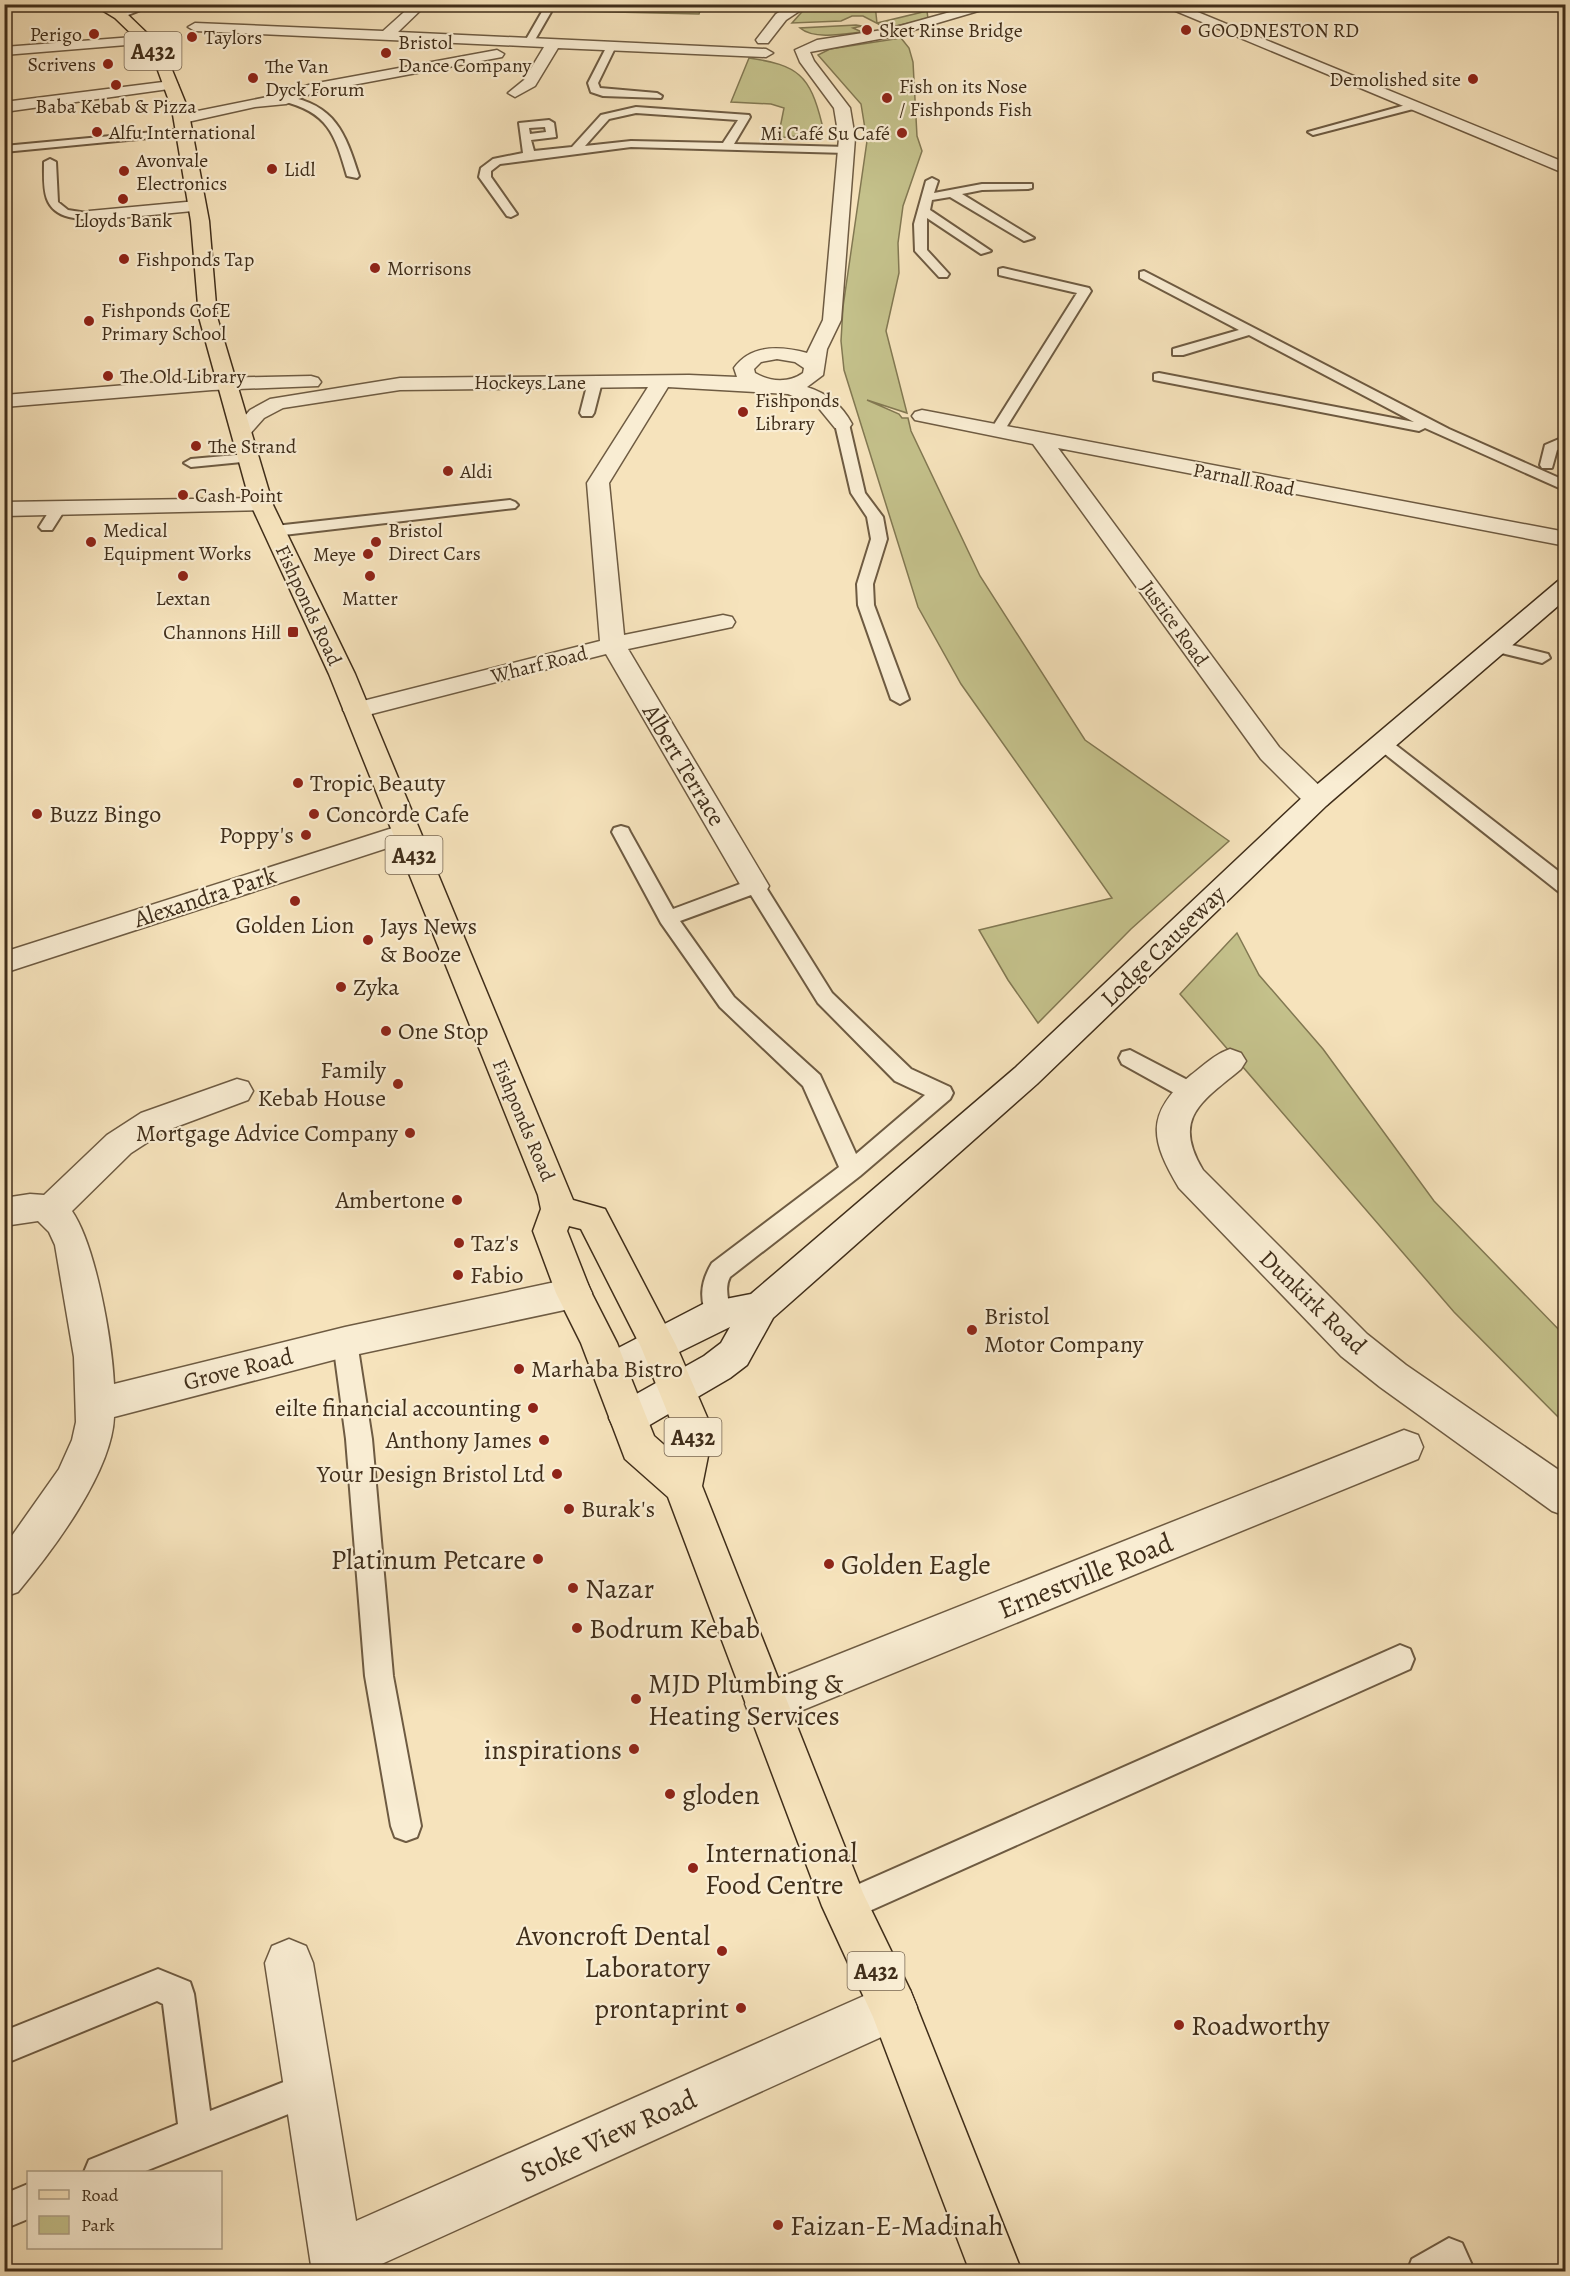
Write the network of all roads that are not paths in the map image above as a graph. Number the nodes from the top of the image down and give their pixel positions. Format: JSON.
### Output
{"nodes":[{"id":1,"x":99,"y":4,"type":"edge"},
{"id":2,"x":152,"y":4,"type":"edge"},
{"id":3,"x":421,"y":4,"type":"edge"},
{"id":4,"x":996,"y":4,"type":"edge"},
{"id":5,"x":1165,"y":4,"type":"edge"},
{"id":6,"x":801,"y":5,"type":"edge"},
{"id":7,"x":546,"y":12,"type":"dead end"},
{"id":8,"x":262,"y":13,"type":"dead end"},
{"id":9,"x":120,"y":15,"type":"junction"},
{"id":10,"x":195,"y":27,"type":"dead end"},
{"id":11,"x":249,"y":29,"type":"junction"},
{"id":12,"x":381,"y":35,"type":"junction"},
{"id":13,"x":146,"y":40,"type":"junction"},
{"id":14,"x":522,"y":42,"type":"junction"},
{"id":15,"x":553,"y":44,"type":"junction"},
{"id":16,"x":611,"y":46,"type":"junction"},
{"id":17,"x":784,"y":46,"type":"junction"},
{"id":18,"x":360,"y":50,"type":"dead end"},
{"id":19,"x":4,"y":51,"type":"edge"},
{"id":20,"x":344,"y":64,"type":"dead end"},
{"id":21,"x":171,"y":85,"type":"junction"},
{"id":22,"x":312,"y":88,"type":"junction"},
{"id":23,"x":515,"y":93,"type":"dead end"},
{"id":24,"x":657,"y":96,"type":"dead end"},
{"id":25,"x":281,"y":99,"type":"junction"},
{"id":26,"x":4,"y":106,"type":"edge"},
{"id":27,"x":1413,"y":106,"type":"junction"},
{"id":28,"x":693,"y":107,"type":"dead end"},
{"id":29,"x":727,"y":108,"type":"dead end"},
{"id":30,"x":636,"y":110,"type":"junction"},
{"id":31,"x":602,"y":121,"type":"junction"},
{"id":32,"x":184,"y":125,"type":"junction"},
{"id":33,"x":621,"y":127,"type":"dead end"},
{"id":34,"x":735,"y":128,"type":"junction"},
{"id":35,"x":1313,"y":132,"type":"dead end"},
{"id":36,"x":527,"y":137,"type":"dead end"},
{"id":37,"x":726,"y":147,"type":"junction"},
{"id":38,"x":4,"y":149,"type":"edge"},
{"id":39,"x":846,"y":150,"type":"junction"},
{"id":40,"x":574,"y":151,"type":"junction"},
{"id":41,"x":530,"y":155,"type":"junction"},
{"id":42,"x":50,"y":162,"type":"dead end"},
{"id":43,"x":1566,"y":169,"type":"edge"},
{"id":44,"x":353,"y":176,"type":"dead end"},
{"id":45,"x":932,"y":181,"type":"dead end"},
{"id":46,"x":1028,"y":186,"type":"dead end"},
{"id":47,"x":952,"y":193,"type":"junction"},
{"id":48,"x":927,"y":198,"type":"junction"},
{"id":49,"x":197,"y":206,"type":"junction"},
{"id":50,"x":924,"y":211,"type":"junction"},
{"id":51,"x":511,"y":214,"type":"dead end"},
{"id":52,"x":89,"y":216,"type":"joint"},
{"id":53,"x":1028,"y":238,"type":"dead end"},
{"id":54,"x":985,"y":251,"type":"dead end"},
{"id":55,"x":1004,"y":272,"type":"dead end"},
{"id":56,"x":943,"y":274,"type":"dead end"},
{"id":57,"x":1144,"y":275,"type":"dead end"},
{"id":58,"x":835,"y":286,"type":"junction"},
{"id":59,"x":1252,"y":330,"type":"junction"},
{"id":60,"x":1178,"y":352,"type":"dead end"},
{"id":61,"x":755,"y":358,"type":"junction"},
{"id":62,"x":814,"y":371,"type":"junction"},
{"id":63,"x":1159,"y":377,"type":"dead end"},
{"id":64,"x":595,"y":382,"type":"junction"},
{"id":65,"x":661,"y":382,"type":"junction"},
{"id":66,"x":227,"y":383,"type":"junction"},
{"id":67,"x":400,"y":384,"type":"junction"},
{"id":68,"x":773,"y":386,"type":"junction"},
{"id":69,"x":4,"y":401,"type":"edge"},
{"id":70,"x":587,"y":413,"type":"dead end"},
{"id":71,"x":922,"y":417,"type":"dead end"},
{"id":72,"x":842,"y":424,"type":"junction"},
{"id":73,"x":997,"y":431,"type":"junction"},
{"id":74,"x":242,"y":432,"type":"junction"},
{"id":75,"x":1444,"y":432,"type":"junction"},
{"id":76,"x":1566,"y":440,"type":"edge"},
{"id":77,"x":1042,"y":441,"type":"junction"},
{"id":78,"x":247,"y":458,"type":"junction"},
{"id":79,"x":191,"y":463,"type":"dead end"},
{"id":80,"x":1548,"y":468,"type":"junction"},
{"id":81,"x":1566,"y":487,"type":"edge"},
{"id":82,"x":262,"y":505,"type":"junction"},
{"id":83,"x":510,"y":505,"type":"dead end"},
{"id":84,"x":4,"y":508,"type":"edge"},
{"id":85,"x":275,"y":531,"type":"junction"},
{"id":86,"x":1566,"y":539,"type":"edge"},
{"id":87,"x":1566,"y":586,"type":"edge"},
{"id":88,"x":723,"y":622,"type":"dead end"},
{"id":89,"x":613,"y":645,"type":"junction"},
{"id":90,"x":1495,"y":646,"type":"junction"},
{"id":91,"x":1542,"y":658,"type":"dead end"},
{"id":92,"x":900,"y":699,"type":"dead end"},
{"id":93,"x":356,"y":710,"type":"junction"},
{"id":94,"x":1382,"y":743,"type":"junction"},
{"id":95,"x":1317,"y":799,"type":"junction"},
{"id":96,"x":621,"y":832,"type":"dead end"},
{"id":97,"x":405,"y":833,"type":"junction"},
{"id":98,"x":754,"y":886,"type":"junction"},
{"id":99,"x":1566,"y":887,"type":"edge"},
{"id":100,"x":668,"y":918,"type":"junction"},
{"id":101,"x":4,"y":963,"type":"edge"},
{"id":102,"x":1130,"y":1058,"type":"dead end"},
{"id":103,"x":1230,"y":1061,"type":"dead end"},
{"id":104,"x":237,"y":1090,"type":"dead end"},
{"id":105,"x":1193,"y":1093,"type":"junction"},
{"id":106,"x":852,"y":1170,"type":"junction"},
{"id":107,"x":558,"y":1209,"type":"junction"},
{"id":108,"x":51,"y":1210,"type":"junction"},
{"id":109,"x":4,"y":1212,"type":"edge"},
{"id":110,"x":574,"y":1293,"type":"junction"},
{"id":111,"x":760,"y":1306,"type":"junction"},
{"id":112,"x":718,"y":1314,"type":"junction"},
{"id":113,"x":345,"y":1342,"type":"junction"},
{"id":114,"x":658,"y":1345,"type":"junction"},
{"id":115,"x":610,"y":1370,"type":"junction"},
{"id":116,"x":677,"y":1390,"type":"junction"},
{"id":117,"x":96,"y":1405,"type":"junction"},
{"id":118,"x":628,"y":1418,"type":"junction"},
{"id":119,"x":1404,"y":1447,"type":"dead end"},
{"id":120,"x":683,"y":1486,"type":"junction"},
{"id":121,"x":1566,"y":1498,"type":"edge"},
{"id":122,"x":4,"y":1578,"type":"edge"},
{"id":123,"x":1400,"y":1659,"type":"dead end"},
{"id":124,"x":766,"y":1704,"type":"junction"},
{"id":125,"x":406,"y":1826,"type":"dead end"},
{"id":126,"x":845,"y":1906,"type":"junction"},
{"id":127,"x":289,"y":1963,"type":"dead end"},
{"id":128,"x":893,"y":2007,"type":"junction"},
{"id":129,"x":4,"y":2048,"type":"edge"},
{"id":130,"x":309,"y":2089,"type":"junction"},
{"id":131,"x":196,"y":2134,"type":"junction"},
{"id":132,"x":104,"y":2171,"type":"edge"},
{"id":133,"x":27,"y":2202,"type":"edge"},
{"id":134,"x":4,"y":2212,"type":"edge"},
{"id":135,"x":337,"y":2264,"type":"edge"},
{"id":136,"x":996,"y":2271,"type":"edge"},
{"id":137,"x":1425,"y":2271,"type":"edge"},
{"id":138,"x":1457,"y":2271,"type":"edge"}],
"edges":[{"from":1,"to":9,"type":"main road","name":"Fishponds Road","number":"A432"},
{"from":2,"to":9,"type":"lane"},
{"from":3,"to":12,"type":"street"},
{"from":4,"to":17,"type":"street"},
{"from":5,"to":27,"type":"street"},
{"from":6,"to":17,"type":"street"},
{"from":6,"to":17,"type":"street"},
{"from":7,"to":14,"type":"lane"},
{"from":8,"to":11,"type":"street"},
{"from":9,"to":13,"type":"main road","name":"Fishponds Road","number":"A432"},
{"from":10,"to":11,"type":"street"},
{"from":11,"to":12,"type":"street"},
{"from":12,"to":14,"type":"street"},
{"from":12,"to":18,"type":"street"},
{"from":13,"to":19,"type":"street"},
{"from":13,"to":21,"type":"main road","name":"Fishponds Road","number":"A432"},
{"from":14,"to":15,"type":"street"},
{"from":14,"to":22,"type":"street"},
{"from":15,"to":16,"type":"street"},
{"from":15,"to":23,"type":"street"},
{"from":16,"to":17,"type":"street"},
{"from":16,"to":24,"type":"lane"},
{"from":17,"to":39,"type":"street","name":"Hockeys Lane"},
{"from":20,"to":22,"type":"street"},
{"from":21,"to":26,"type":"street"},
{"from":21,"to":32,"type":"main road","name":"Fishponds Road","number":"A432"},
{"from":22,"to":25,"type":"street"},
{"from":25,"to":32,"type":"street"},
{"from":25,"to":44,"type":"lane"},
{"from":27,"to":35,"type":"lane"},
{"from":27,"to":43,"type":"street"},
{"from":28,"to":30,"type":"lane"},
{"from":29,"to":34,"type":"lane"},
{"from":30,"to":31,"type":"lane"},
{"from":30,"to":34,"type":"lane"},
{"from":31,"to":33,"type":"lane"},
{"from":31,"to":34,"type":"lane"},
{"from":31,"to":40,"type":"lane"},
{"from":32,"to":38,"type":"lane"},
{"from":32,"to":49,"type":"main road","name":"Fishponds Road","number":"A432"},
{"from":34,"to":37,"type":"lane"},
{"from":36,"to":41,"type":"lane"},
{"from":37,"to":39,"type":"lane"},
{"from":37,"to":40,"type":"lane"},
{"from":39,"to":58,"type":"street","name":"Hockeys Lane"},
{"from":40,"to":41,"type":"lane"},
{"from":41,"to":51,"type":"lane"},
{"from":42,"to":52,"type":"lane"},
{"from":45,"to":48,"type":"lane"},
{"from":46,"to":47,"type":"lane"},
{"from":47,"to":48,"type":"lane"},
{"from":47,"to":53,"type":"lane"},
{"from":48,"to":50,"type":"lane"},
{"from":49,"to":52,"type":"street"},
{"from":49,"to":66,"type":"main road","name":"Fishponds Road","number":"A432"},
{"from":50,"to":54,"type":"lane"},
{"from":50,"to":56,"type":"lane"},
{"from":55,"to":73,"type":"lane"},
{"from":57,"to":59,"type":"lane"},
{"from":58,"to":61,"type":"street","name":"Hockeys Lane"},
{"from":58,"to":62,"type":"street","name":"Hockeys Lane"},
{"from":59,"to":60,"type":"lane"},
{"from":59,"to":75,"type":"lane"},
{"from":61,"to":62,"type":"street","name":"Hockeys Lane"},
{"from":61,"to":65,"type":"street","name":"Hockeys Lane"},
{"from":61,"to":68,"type":"street","name":"Hockeys Lane"},
{"from":62,"to":68,"type":"street","name":"Hockeys Lane"},
{"from":62,"to":72,"type":"street"},
{"from":63,"to":75,"type":"lane"},
{"from":64,"to":65,"type":"street","name":"Hockeys Lane"},
{"from":64,"to":67,"type":"street","name":"Hockeys Lane"},
{"from":64,"to":70,"type":"lane"},
{"from":65,"to":68,"type":"street","name":"Hockeys Lane"},
{"from":65,"to":89,"type":"street"},
{"from":66,"to":67,"type":"street","name":"Hockeys Lane"},
{"from":66,"to":69,"type":"street","name":"Hockeys Lane"},
{"from":66,"to":74,"type":"main road","name":"Fishponds Road","number":"A432"},
{"from":67,"to":74,"type":"street","name":"Hockeys Lane"},
{"from":68,"to":72,"type":"street","name":"Hockeys Lane"},
{"from":71,"to":73,"type":"street","name":"Parnall Road"},
{"from":72,"to":92,"type":"lane","name":"Hockeys Lane"},
{"from":73,"to":77,"type":"street","name":"Parnall Road"},
{"from":74,"to":78,"type":"main road","name":"Fishponds Road","number":"A432"},
{"from":75,"to":80,"type":"lane"},
{"from":76,"to":80,"type":"lane"},
{"from":77,"to":86,"type":"street","name":"Parnall Road"},
{"from":77,"to":95,"type":"street","name":"Justice Road"},
{"from":78,"to":79,"type":"lane"},
{"from":78,"to":82,"type":"main road","name":"Fishponds Road","number":"A432"},
{"from":80,"to":81,"type":"lane"},
{"from":82,"to":84,"type":"street"},
{"from":82,"to":85,"type":"main road","name":"Fishponds Road","number":"A432"},
{"from":83,"to":85,"type":"lane"},
{"from":85,"to":93,"type":"main road","name":"Fishponds Road","number":"A432"},
{"from":87,"to":90,"type":"street","name":"Lodge Causeway"},
{"from":88,"to":89,"type":"street","name":"Wharf Road"},
{"from":89,"to":93,"type":"street","name":"Wharf Road"},
{"from":89,"to":98,"type":"street","name":"Albert Terrace"},
{"from":90,"to":91,"type":"lane"},
{"from":90,"to":94,"type":"street","name":"Lodge Causeway"},
{"from":93,"to":97,"type":"main road","name":"Fishponds Road","number":"A432"},
{"from":94,"to":95,"type":"street","name":"Lodge Causeway"},
{"from":94,"to":99,"type":"lane"},
{"from":95,"to":111,"type":"street","name":"Lodge Causeway"},
{"from":96,"to":100,"type":"lane"},
{"from":97,"to":101,"type":"street","name":"Alexandra Park"},
{"from":97,"to":107,"type":"main road","name":"Fishponds Road","number":"A432"},
{"from":98,"to":100,"type":"lane"},
{"from":98,"to":106,"type":"lane"},
{"from":100,"to":106,"type":"lane"},
{"from":102,"to":105,"type":"lane"},
{"from":103,"to":105,"type":"street","name":"Dunkirk Road"},
{"from":104,"to":108,"type":"street"},
{"from":105,"to":121,"type":"street","name":"Dunkirk Road"},
{"from":106,"to":112,"type":"lane"},
{"from":107,"to":110,"type":"main road","name":"Fishponds Road","number":"A432"},
{"from":107,"to":114,"type":"main road","name":"Fishponds Road","number":"A432"},
{"from":108,"to":109,"type":"street"},
{"from":108,"to":117,"type":"street"},
{"from":110,"to":113,"type":"street","name":"Grove Road"},
{"from":110,"to":115,"type":"main road","name":"Fishponds Road","number":"A432"},
{"from":111,"to":112,"type":"street"},
{"from":111,"to":116,"type":"street","name":"Lodge Causeway"},
{"from":112,"to":114,"type":"street"},
{"from":113,"to":117,"type":"street","name":"Grove Road"},
{"from":113,"to":125,"type":"lane"},
{"from":114,"to":115,"type":"street"},
{"from":114,"to":116,"type":"main road","name":"Fishponds Road","number":"A432"},
{"from":115,"to":118,"type":"main road","name":"Fishponds Road","number":"A432"},
{"from":116,"to":118,"type":"street","name":"Lodge Causeway"},
{"from":116,"to":120,"type":"main road","name":"Fishponds Road","number":"A432"},
{"from":117,"to":122,"type":"street"},
{"from":118,"to":120,"type":"main road","name":"Fishponds Road","number":"A432"},
{"from":119,"to":124,"type":"street","name":"Ernestville Road"},
{"from":120,"to":124,"type":"main road","name":"Fishponds Road","number":"A432"},
{"from":123,"to":126,"type":"lane"},
{"from":124,"to":126,"type":"main road","name":"Fishponds Road","number":"A432"},
{"from":126,"to":128,"type":"main road","name":"Fishponds Road","number":"A432"},
{"from":127,"to":130,"type":"street"},
{"from":128,"to":135,"type":"street","name":"Stoke View Road"},
{"from":128,"to":136,"type":"main road","name":"Fishponds Road","number":"A432"},
{"from":129,"to":131,"type":"lane"},
{"from":130,"to":131,"type":"lane"},
{"from":130,"to":135,"type":"street"},
{"from":131,"to":132,"type":"lane"},
{"from":133,"to":134,"type":"lane"},
{"from":137,"to":138,"type":"lane"}]}
